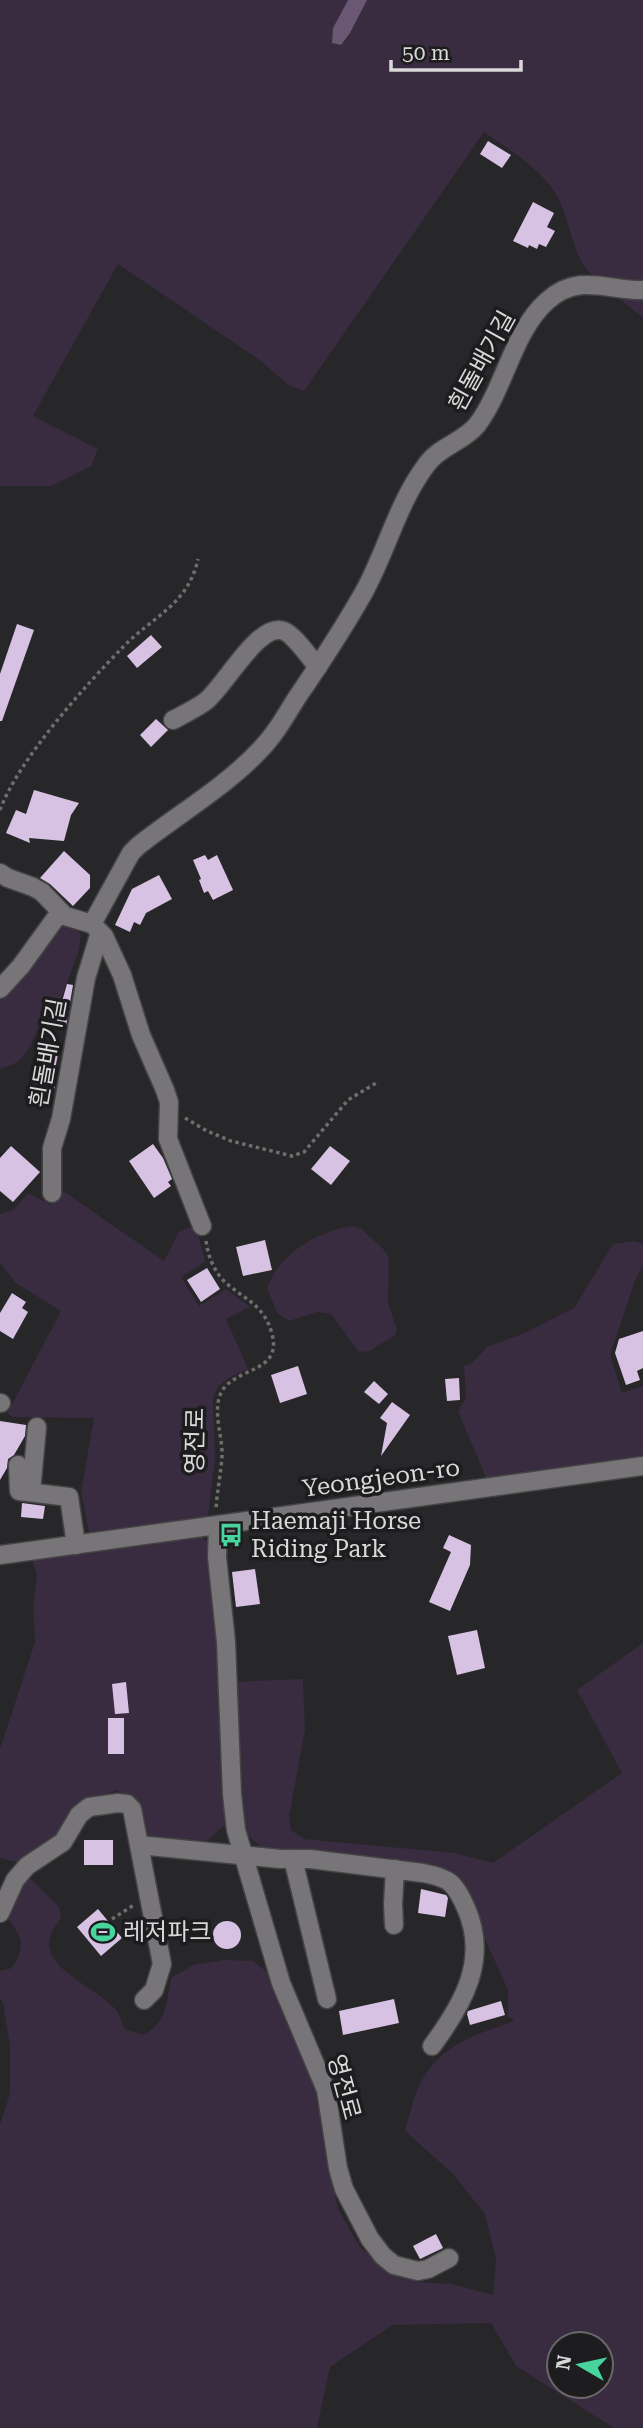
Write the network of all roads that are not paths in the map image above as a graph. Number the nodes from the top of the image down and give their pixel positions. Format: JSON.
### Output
{"nodes":[{"id":1,"x":643,"y":290,"type":"edge"},
{"id":2,"x":318,"y":667,"type":"junction"},
{"id":3,"x":173,"y":720,"type":"dead end"},
{"id":4,"x":0,"y":873,"type":"edge"},
{"id":5,"x":62,"y":914,"type":"junction"},
{"id":6,"x":96,"y":928,"type":"junction"},
{"id":7,"x":0,"y":989,"type":"edge"},
{"id":8,"x":52,"y":1193,"type":"dead end"},
{"id":9,"x":202,"y":1226,"type":"road end"},
{"id":10,"x":37,"y":1427,"type":"dead end"},
{"id":11,"x":18,"y":1465,"type":"dead end"},
{"id":12,"x":643,"y":1466,"type":"edge"},
{"id":13,"x":31,"y":1492,"type":"junction"},
{"id":14,"x":218,"y":1525,"type":"junction"},
{"id":15,"x":76,"y":1545,"type":"junction"},
{"id":16,"x":0,"y":1555,"type":"edge"},
{"id":17,"x":139,"y":1845,"type":"junction"},
{"id":18,"x":244,"y":1855,"type":"junction"},
{"id":19,"x":293,"y":1859,"type":"junction"},
{"id":20,"x":395,"y":1869,"type":"junction"},
{"id":21,"x":0,"y":1913,"type":"edge"},
{"id":22,"x":394,"y":1925,"type":"dead end"},
{"id":23,"x":327,"y":1999,"type":"dead end"},
{"id":24,"x":144,"y":2000,"type":"dead end"},
{"id":25,"x":432,"y":2046,"type":"dead end"},
{"id":26,"x":449,"y":2258,"type":"dead end"}],
"edges":[{"from":1,"to":2,"type":"street","name":"흰돌배기길"},
{"from":2,"to":3,"type":"street"},
{"from":2,"to":6,"type":"street","name":"흰돌배기길"},
{"from":4,"to":5,"type":"street"},
{"from":5,"to":6,"type":"street"},
{"from":5,"to":7,"type":"street"},
{"from":6,"to":8,"type":"street","name":"흰돌배기길"},
{"from":6,"to":9,"type":"street"},
{"from":10,"to":13,"type":"street"},
{"from":11,"to":13,"type":"street"},
{"from":12,"to":14,"type":"street","name":"Yeongjeon-ro"},
{"from":13,"to":15,"type":"street"},
{"from":14,"to":15,"type":"street","name":"Yeongjeon-ro"},
{"from":14,"to":18,"type":"street","name":"영전로"},
{"from":15,"to":16,"type":"street","name":"Yeongjeon-ro"},
{"from":17,"to":18,"type":"street"},
{"from":17,"to":21,"type":"street"},
{"from":17,"to":24,"type":"street"},
{"from":18,"to":19,"type":"street"},
{"from":18,"to":26,"type":"street","name":"영전로"},
{"from":19,"to":20,"type":"street"},
{"from":19,"to":23,"type":"street"},
{"from":20,"to":22,"type":"street"},
{"from":20,"to":25,"type":"street"}]}
